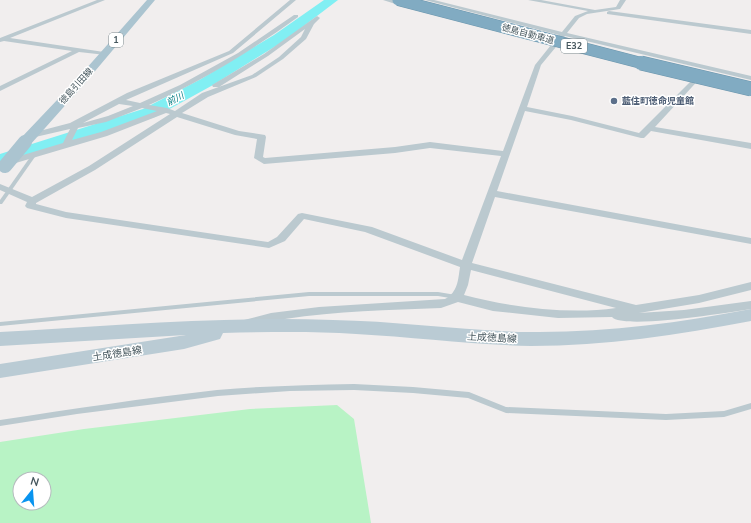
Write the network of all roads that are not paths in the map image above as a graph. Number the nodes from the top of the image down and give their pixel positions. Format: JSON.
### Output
{"nodes":[{"id":1,"x":102,"y":0,"type":"edge"},
{"id":2,"x":151,"y":0,"type":"edge"},
{"id":3,"x":293,"y":0,"type":"edge"},
{"id":4,"x":386,"y":0,"type":"edge"},
{"id":5,"x":398,"y":0,"type":"edge"},
{"id":6,"x":428,"y":0,"type":"edge"},
{"id":7,"x":531,"y":0,"type":"edge"},
{"id":8,"x":623,"y":0,"type":"edge"},
{"id":9,"x":601,"y":11,"type":"junction"},
{"id":10,"x":276,"y":14,"type":"junction"},
{"id":11,"x":307,"y":18,"type":"junction"},
{"id":12,"x":751,"y":32,"type":"edge"},
{"id":13,"x":562,"y":34,"type":"junction"},
{"id":14,"x":1,"y":39,"type":"edge"},
{"id":15,"x":554,"y":44,"type":"junction"},
{"id":16,"x":79,"y":50,"type":"junction"},
{"id":17,"x":104,"y":54,"type":"junction"},
{"id":18,"x":706,"y":68,"type":"junction"},
{"id":19,"x":751,"y":78,"type":"edge"},
{"id":20,"x":694,"y":80,"type":"junction"},
{"id":21,"x":0,"y":89,"type":"edge"},
{"id":22,"x":751,"y":89,"type":"edge"},
{"id":23,"x":751,"y":93,"type":"edge"},
{"id":24,"x":118,"y":101,"type":"junction"},
{"id":25,"x":144,"y":105,"type":"junction"},
{"id":26,"x":522,"y":108,"type":"junction"},
{"id":27,"x":166,"y":110,"type":"junction"},
{"id":28,"x":178,"y":113,"type":"junction"},
{"id":29,"x":74,"y":127,"type":"junction"},
{"id":30,"x":648,"y":128,"type":"junction"},
{"id":31,"x":28,"y":139,"type":"junction"},
{"id":32,"x":66,"y":144,"type":"junction"},
{"id":33,"x":751,"y":146,"type":"edge"},
{"id":34,"x":35,"y":154,"type":"junction"},
{"id":35,"x":506,"y":154,"type":"junction"},
{"id":36,"x":2,"y":167,"type":"edge"},
{"id":37,"x":0,"y":187,"type":"edge"},
{"id":38,"x":10,"y":191,"type":"junction"},
{"id":39,"x":491,"y":193,"type":"junction"},
{"id":40,"x":32,"y":201,"type":"junction"},
{"id":41,"x":0,"y":204,"type":"edge"},
{"id":42,"x":751,"y":240,"type":"edge"},
{"id":43,"x":466,"y":265,"type":"junction"},
{"id":44,"x":751,"y":286,"type":"edge"},
{"id":45,"x":458,"y":298,"type":"junction"},
{"id":46,"x":751,"y":305,"type":"edge"},
{"id":47,"x":636,"y":309,"type":"junction"},
{"id":48,"x":604,"y":314,"type":"junction"},
{"id":49,"x":751,"y":315,"type":"edge"},
{"id":50,"x":0,"y":324,"type":"edge"},
{"id":51,"x":232,"y":327,"type":"junction"},
{"id":52,"x":0,"y":339,"type":"edge"},
{"id":53,"x":0,"y":371,"type":"edge"},
{"id":54,"x":751,"y":406,"type":"edge"},
{"id":55,"x":0,"y":423,"type":"edge"}],
"edges":[{"from":1,"to":14,"type":"street"},
{"from":2,"to":17,"type":"main road","name":"徳島引田線","number":"1"},
{"from":3,"to":10,"type":"street"},
{"from":4,"to":15,"type":"street"},
{"from":5,"to":22,"type":"highway","name":"徳島自動車道","number":"E32","bridge":true},
{"from":6,"to":13,"type":"street"},
{"from":7,"to":9,"type":"street"},
{"from":8,"to":9,"type":"street"},
{"from":9,"to":12,"type":"street"},
{"from":9,"to":13,"type":"street"},
{"from":10,"to":11,"type":"street"},
{"from":10,"to":24,"type":"street"},
{"from":11,"to":25,"type":"street"},
{"from":11,"to":27,"type":"street"},
{"from":11,"to":28,"type":"street"},
{"from":13,"to":15,"type":"street"},
{"from":13,"to":18,"type":"street"},
{"from":14,"to":16,"type":"street"},
{"from":15,"to":20,"type":"street"},
{"from":15,"to":26,"type":"street"},
{"from":16,"to":17,"type":"street"},
{"from":16,"to":21,"type":"street"},
{"from":17,"to":31,"type":"main road","name":"徳島引田線","number":"1"},
{"from":18,"to":19,"type":"street"},
{"from":18,"to":20,"type":"street"},
{"from":20,"to":23,"type":"street"},
{"from":20,"to":30,"type":"street"},
{"from":24,"to":25,"type":"street"},
{"from":24,"to":29,"type":"street"},
{"from":25,"to":27,"type":"street"},
{"from":25,"to":29,"type":"street"},
{"from":26,"to":30,"type":"street"},
{"from":26,"to":35,"type":"street"},
{"from":27,"to":28,"type":"street"},
{"from":27,"to":32,"type":"street"},
{"from":28,"to":35,"type":"street"},
{"from":28,"to":40,"type":"street"},
{"from":29,"to":31,"type":"street"},
{"from":29,"to":32,"type":"street"},
{"from":30,"to":33,"type":"street"},
{"from":31,"to":36,"type":"main road","name":"徳島引田線","number":"1","bridge":true},
{"from":32,"to":34,"type":"street"},
{"from":34,"to":36,"type":"street"},
{"from":34,"to":38,"type":"lane"},
{"from":35,"to":39,"type":"street"},
{"from":37,"to":38,"type":"street"},
{"from":38,"to":40,"type":"street"},
{"from":38,"to":41,"type":"lane"},
{"from":39,"to":42,"type":"street"},
{"from":39,"to":43,"type":"street"},
{"from":40,"to":43,"type":"street"},
{"from":43,"to":45,"type":"street"},
{"from":43,"to":47,"type":"street"},
{"from":44,"to":47,"type":"street"},
{"from":45,"to":48,"type":"street"},
{"from":45,"to":50,"type":"lane"},
{"from":45,"to":51,"type":"street"},
{"from":46,"to":48,"type":"street"},
{"from":47,"to":48,"type":"street"},
{"from":49,"to":51,"type":"main road","name":"土成徳島線"},
{"from":51,"to":52,"type":"main road","name":"土成徳島線"},
{"from":51,"to":53,"type":"main road","name":"土成徳島線"},
{"from":54,"to":55,"type":"lane"}]}
